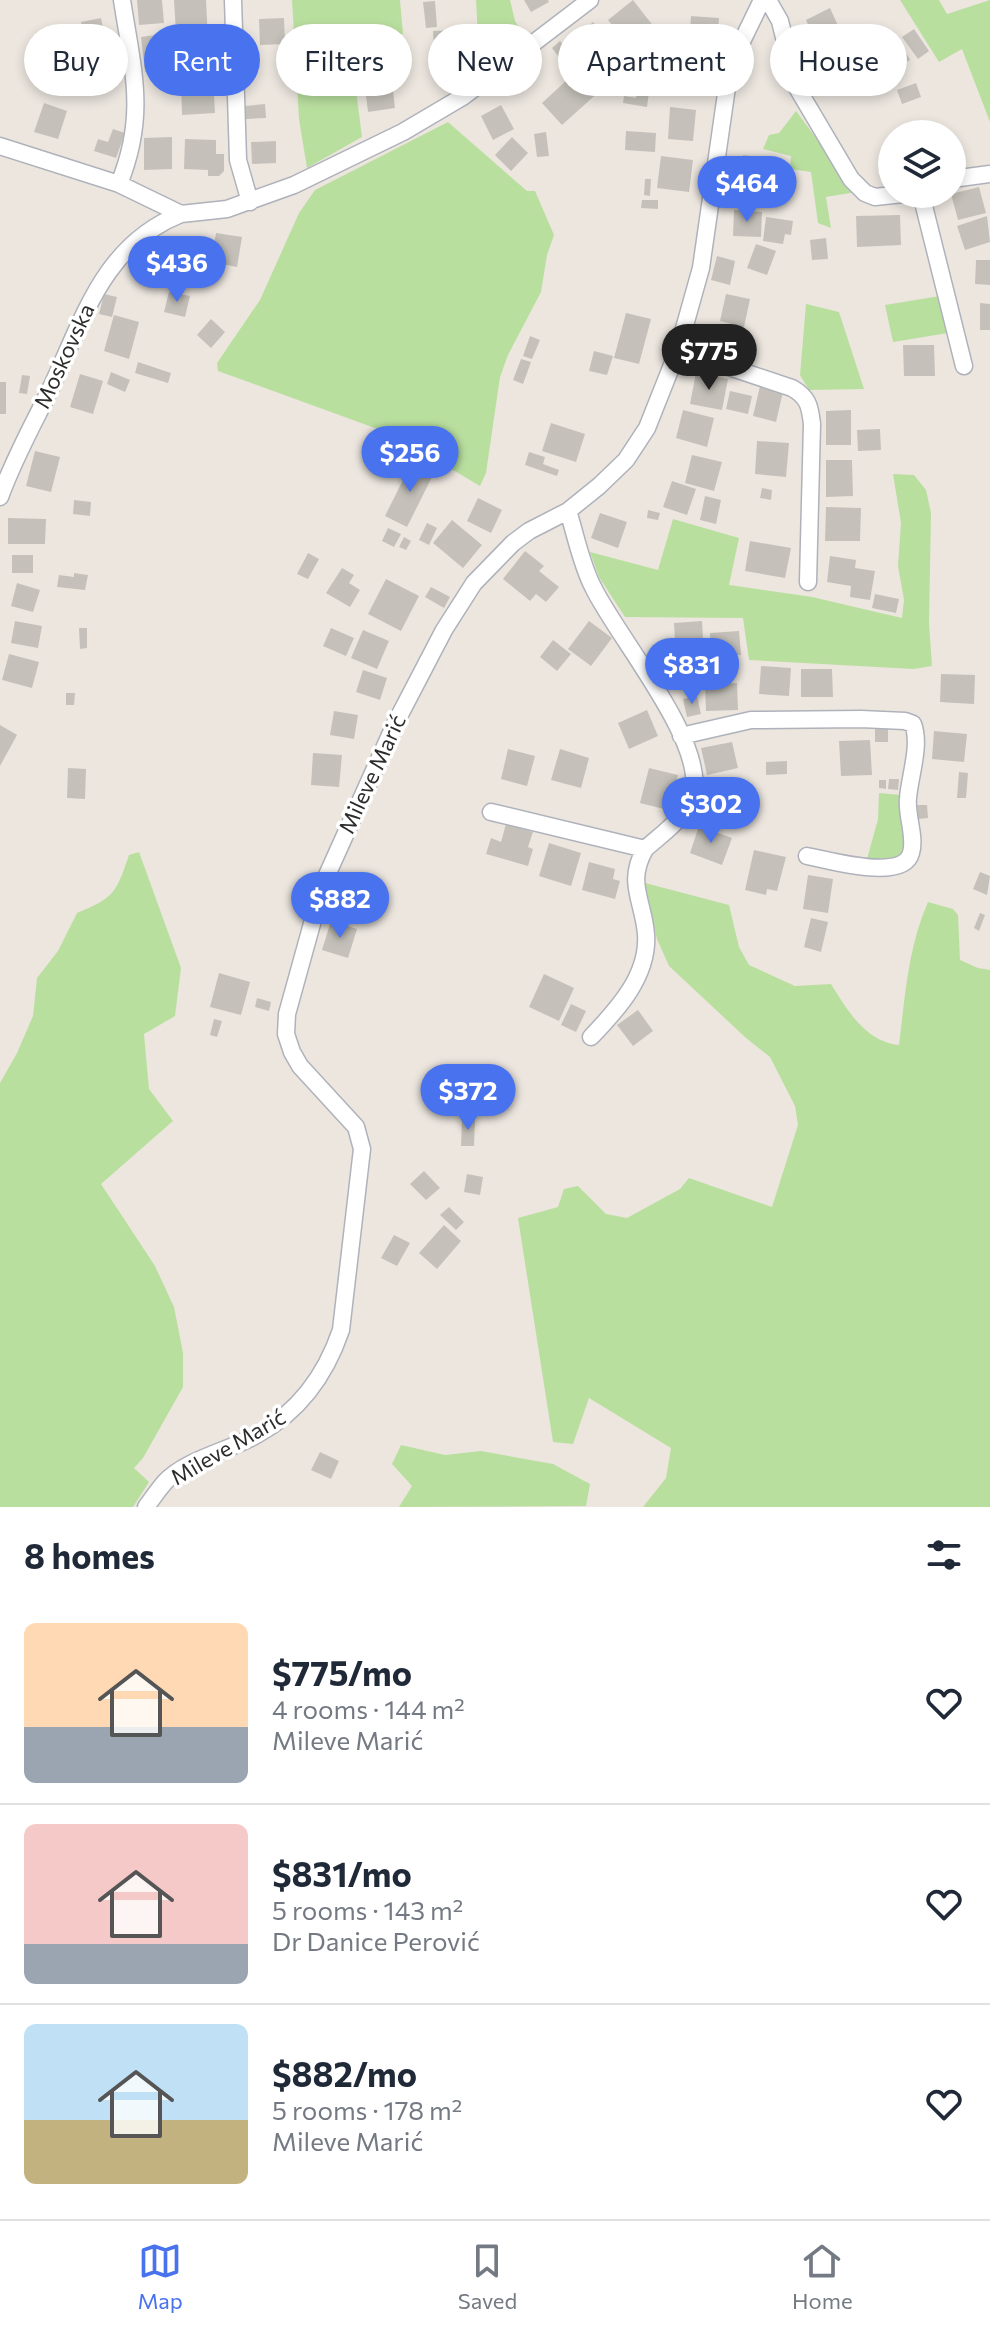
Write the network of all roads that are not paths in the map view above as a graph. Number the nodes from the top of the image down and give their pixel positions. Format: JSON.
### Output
{"nodes":[{"id":1,"x":122,"y":0,"type":"edge"},
{"id":2,"x":233,"y":0,"type":"edge"},
{"id":3,"x":590,"y":0,"type":"edge"},
{"id":4,"x":765,"y":0,"type":"edge"},
{"id":5,"x":0,"y":146,"type":"edge"},
{"id":6,"x":990,"y":174,"type":"edge"},
{"id":7,"x":966,"y":177,"type":"edge"},
{"id":8,"x":119,"y":184,"type":"junction"},
{"id":9,"x":878,"y":197,"type":"edge"},
{"id":10,"x":143,"y":198,"type":"junction"},
{"id":11,"x":250,"y":202,"type":"junction"},
{"id":12,"x":924,"y":208,"type":"edge"},
{"id":13,"x":181,"y":214,"type":"junction"},
{"id":14,"x":149,"y":230,"type":"junction"},
{"id":15,"x":678,"y":350,"type":"junction"},
{"id":16,"x":964,"y":366,"type":"dead end"},
{"id":17,"x":0,"y":444,"type":"edge"},
{"id":18,"x":18,"y":450,"type":"junction"},
{"id":19,"x":0,"y":497,"type":"edge"},
{"id":20,"x":568,"y":511,"type":"junction"},
{"id":21,"x":808,"y":582,"type":"dead end"},
{"id":22,"x":681,"y":736,"type":"junction"},
{"id":23,"x":491,"y":812,"type":"dead end"},
{"id":24,"x":645,"y":849,"type":"junction"},
{"id":25,"x":807,"y":856,"type":"dead end"},
{"id":26,"x":591,"y":1037,"type":"dead end"},
{"id":27,"x":146,"y":1507,"type":"edge"}],
"edges":[{"from":1,"to":8,"type":"street"},
{"from":2,"to":11,"type":"street"},
{"from":3,"to":11,"type":"street"},
{"from":4,"to":9,"type":"street"},
{"from":4,"to":15,"type":"street","name":"Mileve Marić"},
{"from":5,"to":8,"type":"street"},
{"from":6,"to":7,"type":"street"},
{"from":8,"to":10,"type":"street"},
{"from":10,"to":13,"type":"street"},
{"from":10,"to":14,"type":"street"},
{"from":11,"to":13,"type":"street"},
{"from":12,"to":16,"type":"street"},
{"from":13,"to":14,"type":"street","name":"Moskovska"},
{"from":14,"to":18,"type":"street","name":"Moskovska"},
{"from":15,"to":20,"type":"street","name":"Mileve Marić"},
{"from":15,"to":21,"type":"street"},
{"from":17,"to":18,"type":"street"},
{"from":18,"to":19,"type":"street","name":"Moskovska"},
{"from":20,"to":22,"type":"street"},
{"from":20,"to":27,"type":"street","name":"Mileve Marić"},
{"from":22,"to":24,"type":"street"},
{"from":22,"to":25,"type":"street"},
{"from":23,"to":24,"type":"street"},
{"from":24,"to":26,"type":"street"}]}
